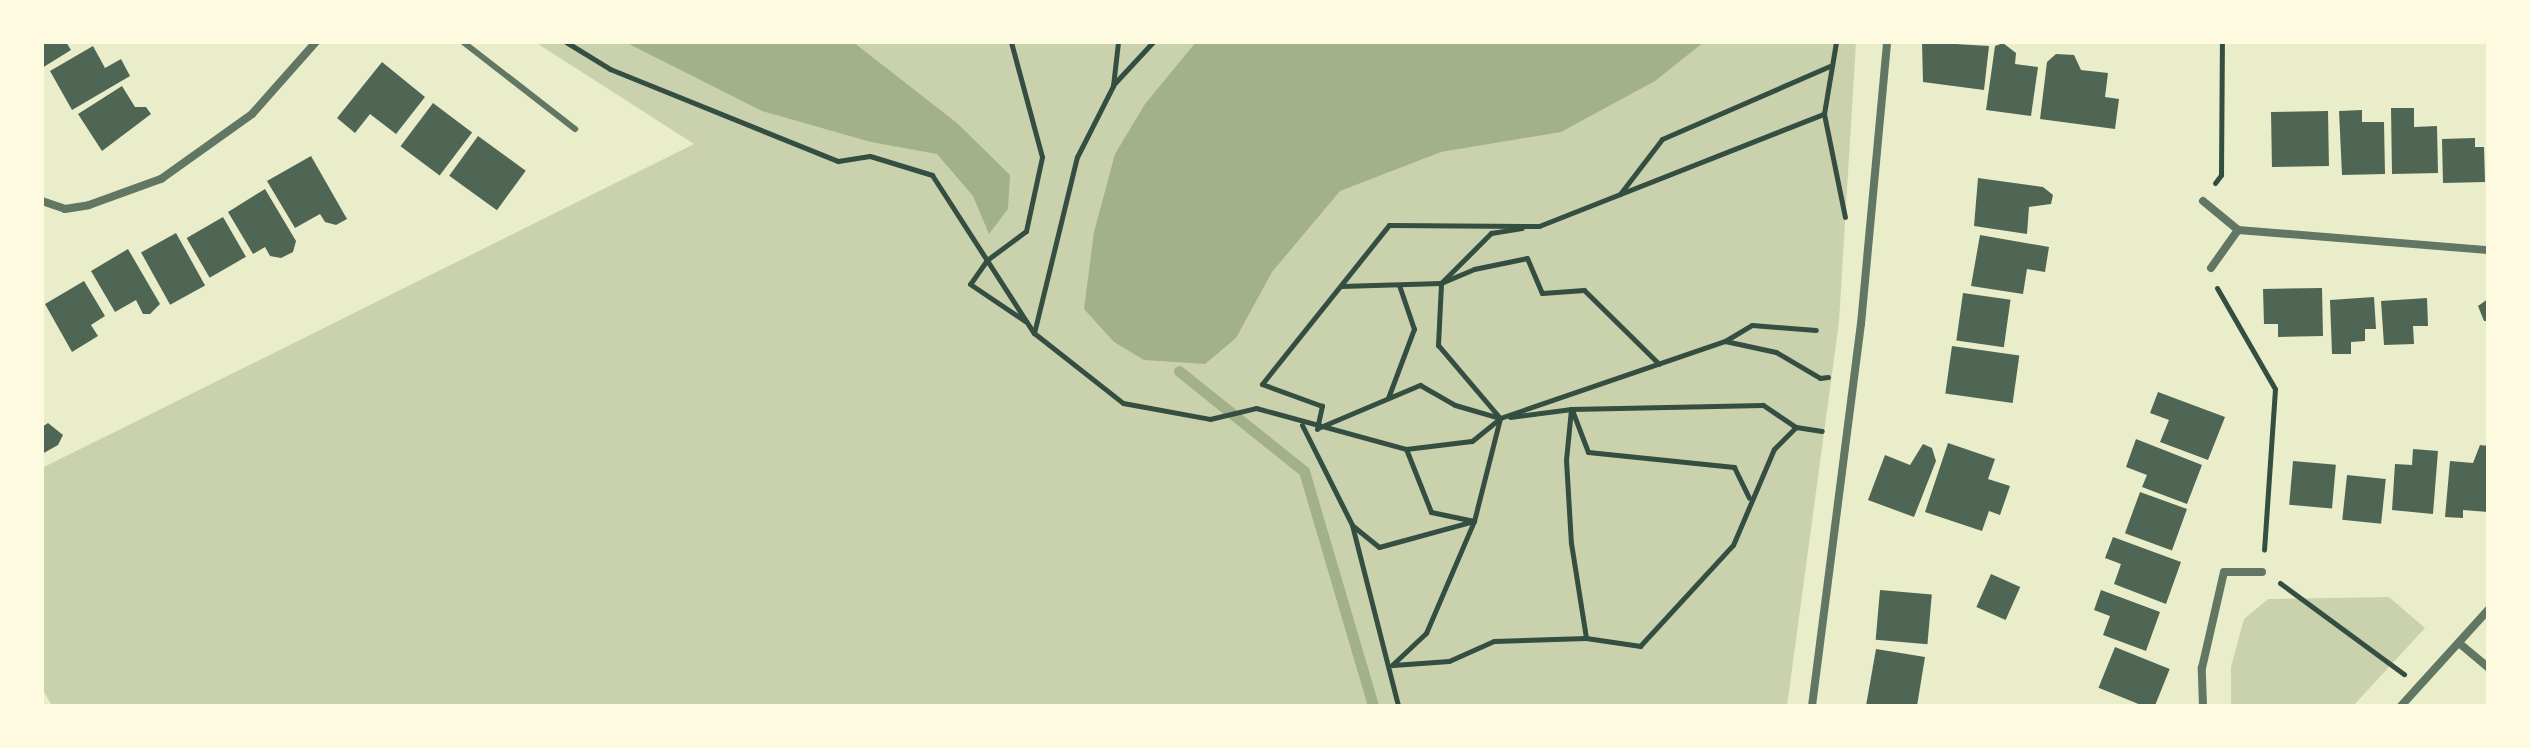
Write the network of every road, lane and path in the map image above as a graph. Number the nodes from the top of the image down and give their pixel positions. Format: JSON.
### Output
{"nodes":[{"id":1,"x":316,"y":42,"type":"edge"},
{"id":2,"x":463,"y":42,"type":"edge"},
{"id":3,"x":566,"y":42,"type":"edge"},
{"id":4,"x":1011,"y":42,"type":"edge"},
{"id":5,"x":1118,"y":42,"type":"edge"},
{"id":6,"x":1153,"y":42,"type":"edge"},
{"id":7,"x":1836,"y":42,"type":"edge"},
{"id":8,"x":1887,"y":42,"type":"edge"},
{"id":9,"x":2222,"y":42,"type":"edge"},
{"id":10,"x":1830,"y":66,"type":"junction"},
{"id":11,"x":1113,"y":86,"type":"junction"},
{"id":12,"x":1824,"y":114,"type":"junction"},
{"id":13,"x":575,"y":129,"type":"dead end"},
{"id":14,"x":1620,"y":194,"type":"junction"},
{"id":15,"x":2203,"y":201,"type":"joint"},
{"id":16,"x":43,"y":204,"type":"edge"},
{"id":17,"x":1845,"y":217,"type":"dead end"},
{"id":18,"x":1539,"y":226,"type":"junction"},
{"id":19,"x":2238,"y":230,"type":"junction"},
{"id":20,"x":2488,"y":250,"type":"edge"},
{"id":21,"x":987,"y":260,"type":"junction"},
{"id":22,"x":2211,"y":268,"type":"joint"},
{"id":23,"x":1441,"y":283,"type":"junction"},
{"id":24,"x":1399,"y":285,"type":"junction"},
{"id":25,"x":1341,"y":286,"type":"junction"},
{"id":26,"x":1026,"y":321,"type":"junction"},
{"id":27,"x":1816,"y":330,"type":"dead end"},
{"id":28,"x":1034,"y":333,"type":"junction"},
{"id":29,"x":1725,"y":341,"type":"junction"},
{"id":30,"x":1659,"y":364,"type":"junction"},
{"id":31,"x":1828,"y":377,"type":"dead end"},
{"id":32,"x":1387,"y":399,"type":"junction"},
{"id":33,"x":1571,"y":409,"type":"junction"},
{"id":34,"x":1500,"y":418,"type":"junction"},
{"id":35,"x":1300,"y":423,"type":"junction"},
{"id":36,"x":1796,"y":427,"type":"junction"},
{"id":37,"x":1317,"y":429,"type":"junction"},
{"id":38,"x":1822,"y":431,"type":"dead end"},
{"id":39,"x":1406,"y":449,"type":"junction"},
{"id":40,"x":1749,"y":499,"type":"junction"},
{"id":41,"x":1474,"y":521,"type":"junction"},
{"id":42,"x":1352,"y":525,"type":"junction"},
{"id":43,"x":2262,"y":572,"type":"junction"},
{"id":44,"x":2488,"y":610,"type":"edge"},
{"id":45,"x":1586,"y":638,"type":"junction"},
{"id":46,"x":2459,"y":643,"type":"junction"},
{"id":47,"x":1392,"y":665,"type":"junction"},
{"id":48,"x":2488,"y":667,"type":"edge"},
{"id":49,"x":2418,"y":685,"type":"junction"},
{"id":50,"x":1398,"y":706,"type":"edge"},
{"id":51,"x":1812,"y":706,"type":"edge"},
{"id":52,"x":2203,"y":706,"type":"edge"},
{"id":53,"x":2401,"y":706,"type":"edge"}],
"edges":[{"from":1,"to":16,"type":"street"},
{"from":2,"to":13,"type":"lane"},
{"from":3,"to":21,"type":"path"},
{"from":4,"to":21,"type":"path"},
{"from":5,"to":11,"type":"path"},
{"from":6,"to":11,"type":"path"},
{"from":7,"to":10,"type":"path"},
{"from":8,"to":51,"type":"street"},
{"from":9,"to":15,"type":"path"},
{"from":10,"to":12,"type":"path"},
{"from":10,"to":14,"type":"path"},
{"from":11,"to":28,"type":"path"},
{"from":12,"to":14,"type":"path"},
{"from":12,"to":17,"type":"path"},
{"from":14,"to":18,"type":"path"},
{"from":15,"to":19,"type":"street"},
{"from":18,"to":23,"type":"path"},
{"from":18,"to":25,"type":"path"},
{"from":19,"to":20,"type":"street"},
{"from":19,"to":22,"type":"street"},
{"from":21,"to":26,"type":"path"},
{"from":21,"to":26,"type":"path"},
{"from":22,"to":43,"type":"path"},
{"from":23,"to":24,"type":"path"},
{"from":23,"to":30,"type":"path"},
{"from":23,"to":34,"type":"path"},
{"from":24,"to":25,"type":"path"},
{"from":24,"to":32,"type":"path"},
{"from":25,"to":37,"type":"path"},
{"from":26,"to":28,"type":"path"},
{"from":27,"to":29,"type":"path"},
{"from":28,"to":35,"type":"path"},
{"from":29,"to":30,"type":"path"},
{"from":29,"to":31,"type":"path"},
{"from":30,"to":34,"type":"path"},
{"from":32,"to":34,"type":"path"},
{"from":32,"to":37,"type":"path"},
{"from":33,"to":34,"type":"path"},
{"from":33,"to":36,"type":"path"},
{"from":33,"to":40,"type":"path"},
{"from":33,"to":45,"type":"path"},
{"from":34,"to":39,"type":"path"},
{"from":34,"to":41,"type":"path"},
{"from":35,"to":37,"type":"path"},
{"from":35,"to":42,"type":"path"},
{"from":36,"to":38,"type":"path"},
{"from":36,"to":40,"type":"path"},
{"from":37,"to":39,"type":"path"},
{"from":39,"to":41,"type":"path"},
{"from":40,"to":45,"type":"path"},
{"from":41,"to":42,"type":"path"},
{"from":41,"to":47,"type":"path"},
{"from":42,"to":47,"type":"path"},
{"from":43,"to":49,"type":"path"},
{"from":43,"to":52,"type":"street"},
{"from":44,"to":46,"type":"street"},
{"from":45,"to":47,"type":"path"},
{"from":46,"to":48,"type":"street"},
{"from":46,"to":49,"type":"street"},
{"from":47,"to":50,"type":"path"},
{"from":49,"to":53,"type":"street"}]}
